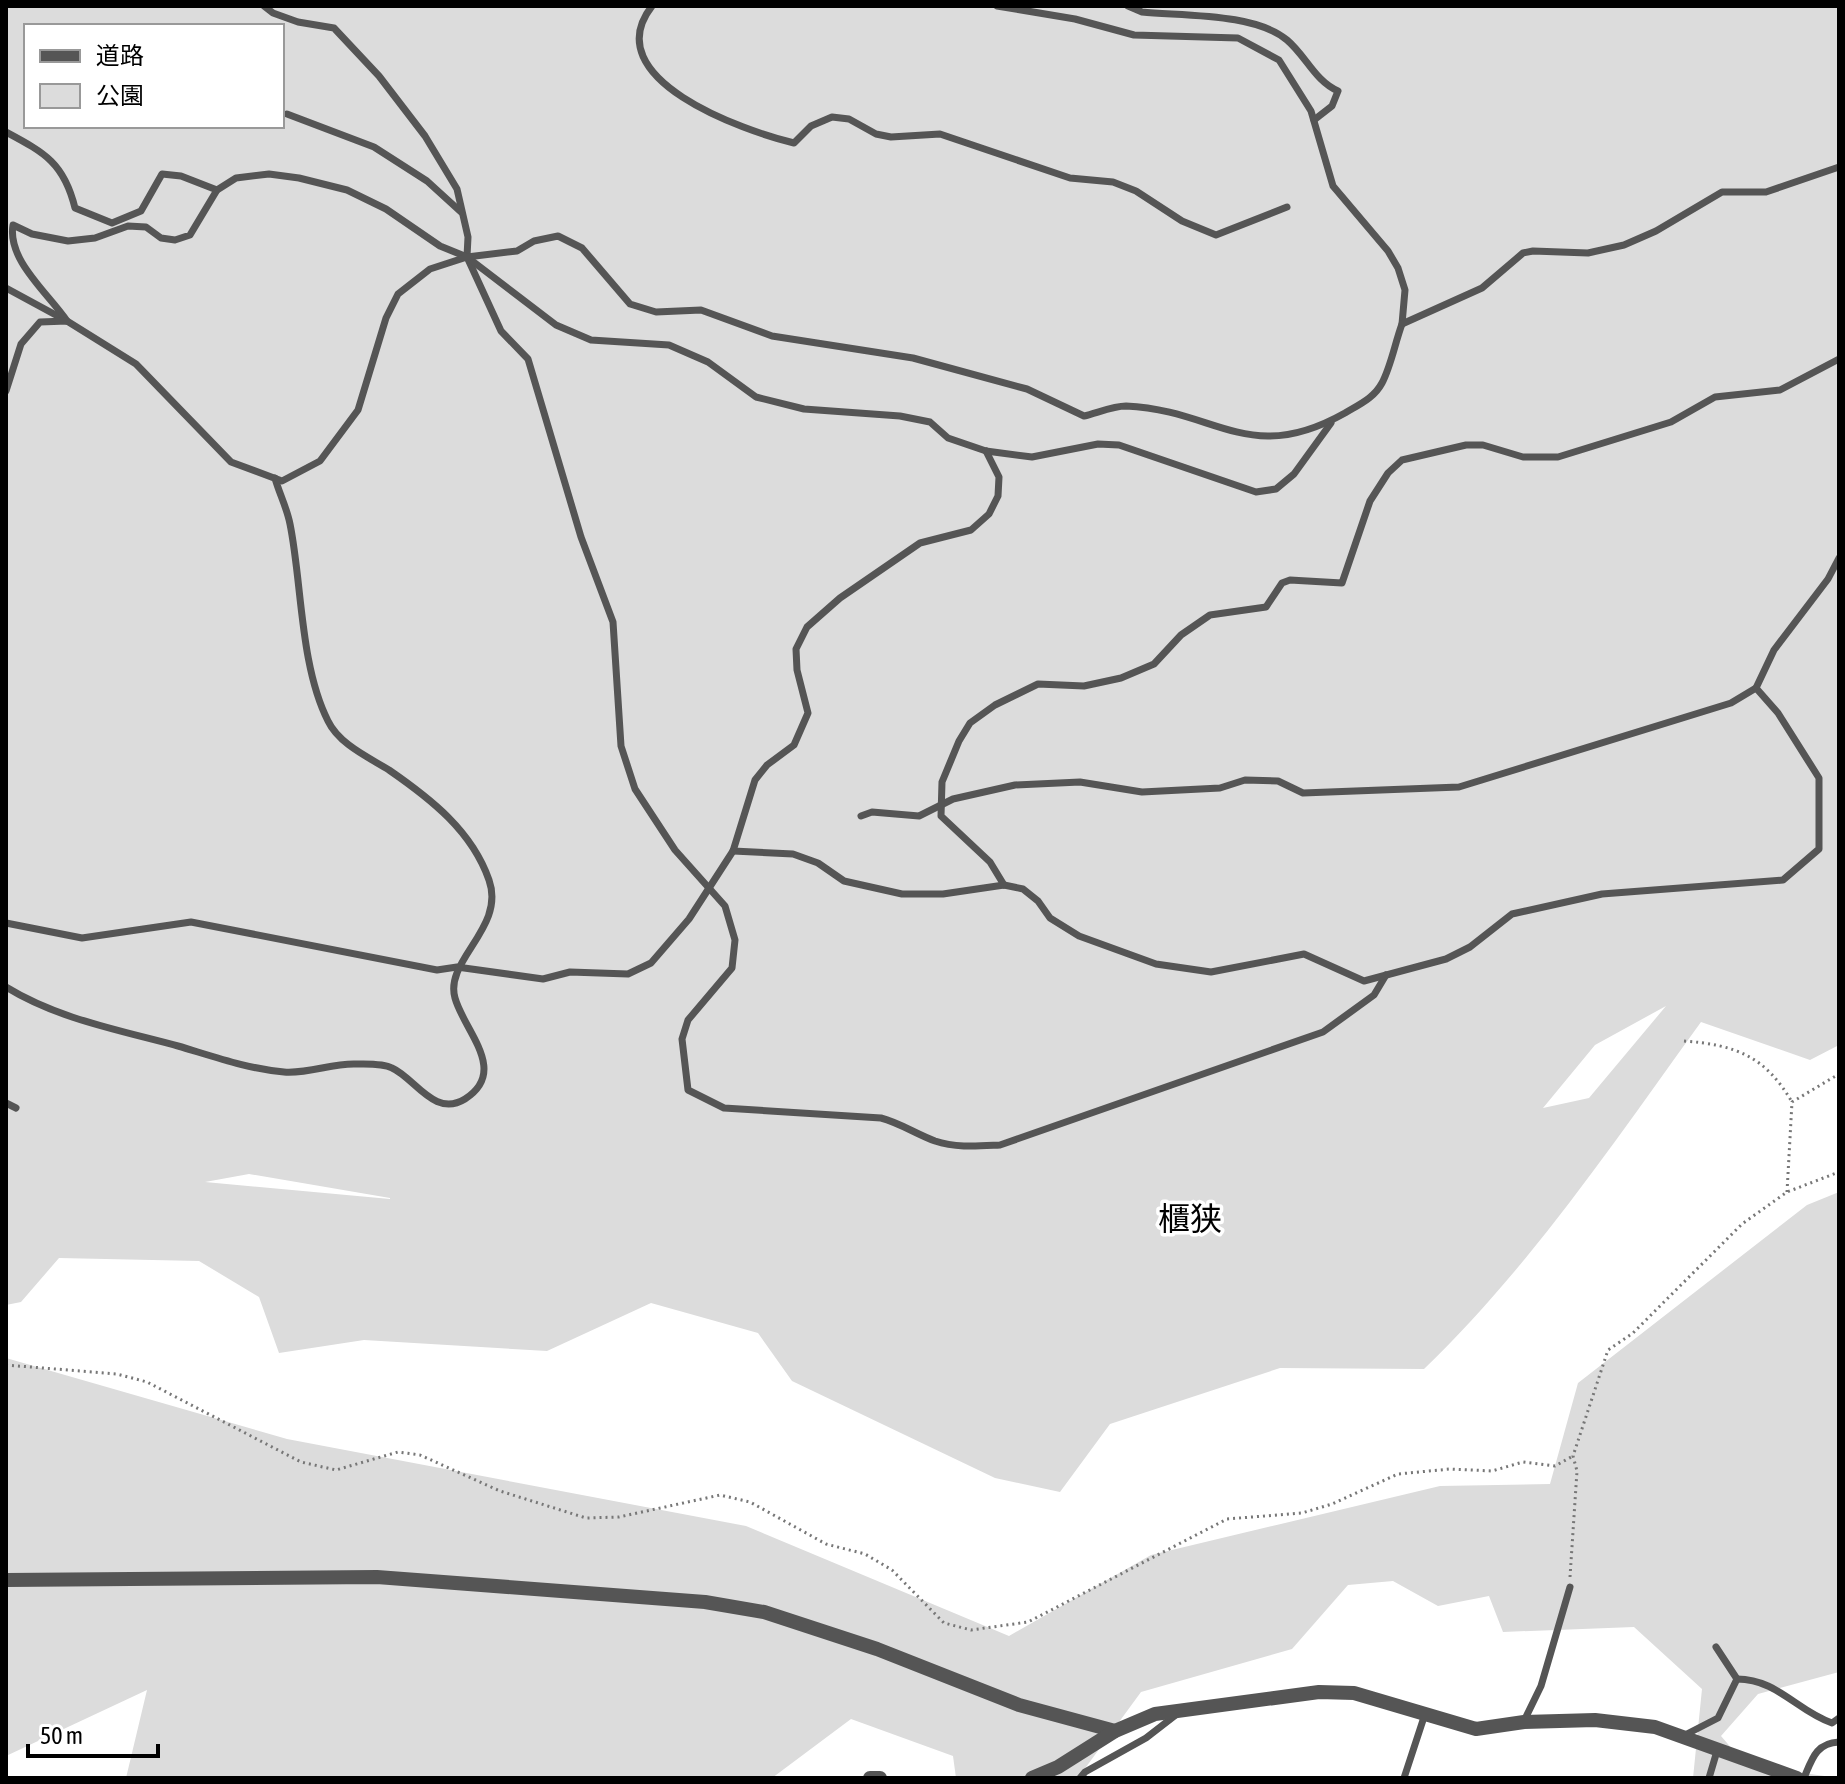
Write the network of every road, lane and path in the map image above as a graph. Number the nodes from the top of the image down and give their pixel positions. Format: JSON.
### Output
{"nodes":[{"id":1,"x":264,"y":6,"type":"edge"},
{"id":2,"x":652,"y":6,"type":"edge"},
{"id":3,"x":997,"y":6,"type":"edge"},
{"id":4,"x":1128,"y":6,"type":"edge"},
{"id":5,"x":287,"y":114,"type":"dead end"},
{"id":6,"x":1314,"y":120,"type":"junction"},
{"id":7,"x":6,"y":132,"type":"edge"},
{"id":8,"x":1839,"y":167,"type":"edge"},
{"id":9,"x":217,"y":190,"type":"junction"},
{"id":10,"x":1287,"y":207,"type":"dead end"},
{"id":11,"x":463,"y":213,"type":"junction"},
{"id":12,"x":467,"y":257,"type":"junction"},
{"id":13,"x":6,"y":288,"type":"edge"},
{"id":14,"x":67,"y":321,"type":"junction"},
{"id":15,"x":1402,"y":324,"type":"junction"},
{"id":16,"x":1839,"y":359,"type":"edge"},
{"id":17,"x":6,"y":391,"type":"edge"},
{"id":18,"x":1335,"y":418,"type":"junction"},
{"id":19,"x":986,"y":451,"type":"junction"},
{"id":20,"x":275,"y":478,"type":"junction"},
{"id":21,"x":1839,"y":558,"type":"edge"},
{"id":22,"x":1756,"y":688,"type":"junction"},
{"id":23,"x":940,"y":808,"type":"junction"},
{"id":24,"x":861,"y":816,"type":"dead end"},
{"id":25,"x":733,"y":851,"type":"junction"},
{"id":26,"x":1004,"y":885,"type":"junction"},
{"id":27,"x":708,"y":890,"type":"junction"},
{"id":28,"x":6,"y":923,"type":"edge"},
{"id":29,"x":461,"y":968,"type":"junction"},
{"id":30,"x":1386,"y":975,"type":"junction"},
{"id":31,"x":6,"y":987,"type":"edge"},
{"id":32,"x":1684,"y":1041,"type":"dead end"},
{"id":33,"x":1839,"y":1074,"type":"edge"},
{"id":34,"x":1792,"y":1102,"type":"junction"},
{"id":35,"x":6,"y":1103,"type":"edge"},
{"id":36,"x":16,"y":1108,"type":"dead end"},
{"id":37,"x":1839,"y":1172,"type":"edge"},
{"id":38,"x":1787,"y":1192,"type":"junction"},
{"id":39,"x":6,"y":1365,"type":"edge"},
{"id":40,"x":1573,"y":1456,"type":"junction"},
{"id":41,"x":6,"y":1580,"type":"edge"},
{"id":42,"x":1570,"y":1587,"type":"joint"},
{"id":43,"x":1716,"y":1647,"type":"dead end"},
{"id":44,"x":1737,"y":1679,"type":"junction"},
{"id":45,"x":1182,"y":1710,"type":"junction"},
{"id":46,"x":1425,"y":1714,"type":"junction"},
{"id":47,"x":1839,"y":1718,"type":"edge"},
{"id":48,"x":1524,"y":1722,"type":"junction"},
{"id":49,"x":1115,"y":1731,"type":"junction"},
{"id":50,"x":1681,"y":1737,"type":"junction"},
{"id":51,"x":1839,"y":1742,"type":"edge"},
{"id":52,"x":1717,"y":1751,"type":"junction"},
{"id":53,"x":870,"y":1778,"type":"edge"},
{"id":54,"x":880,"y":1778,"type":"edge"},
{"id":55,"x":1032,"y":1778,"type":"edge"},
{"id":56,"x":1080,"y":1778,"type":"edge"},
{"id":57,"x":1404,"y":1778,"type":"edge"},
{"id":58,"x":1709,"y":1778,"type":"edge"},
{"id":59,"x":1797,"y":1778,"type":"edge"},
{"id":60,"x":1804,"y":1778,"type":"edge"}],
"edges":[{"from":1,"to":11,"type":"lane"},
{"from":2,"to":10,"type":"lane"},
{"from":3,"to":6,"type":"lane"},
{"from":4,"to":6,"type":"lane"},
{"from":5,"to":11,"type":"lane"},
{"from":6,"to":15,"type":"lane"},
{"from":7,"to":9,"type":"lane"},
{"from":8,"to":15,"type":"lane"},
{"from":9,"to":12,"type":"lane"},
{"from":9,"to":14,"type":"lane"},
{"from":11,"to":12,"type":"lane"},
{"from":12,"to":18,"type":"lane"},
{"from":12,"to":19,"type":"lane"},
{"from":12,"to":20,"type":"lane"},
{"from":12,"to":27,"type":"lane"},
{"from":13,"to":14,"type":"lane"},
{"from":14,"to":17,"type":"lane"},
{"from":14,"to":20,"type":"lane"},
{"from":15,"to":18,"type":"lane"},
{"from":16,"to":23,"type":"lane"},
{"from":18,"to":19,"type":"lane"},
{"from":19,"to":25,"type":"lane"},
{"from":20,"to":29,"type":"lane"},
{"from":21,"to":22,"type":"lane"},
{"from":22,"to":23,"type":"lane"},
{"from":22,"to":30,"type":"lane"},
{"from":23,"to":24,"type":"lane"},
{"from":23,"to":26,"type":"lane"},
{"from":25,"to":26,"type":"lane"},
{"from":25,"to":27,"type":"lane"},
{"from":26,"to":30,"type":"lane"},
{"from":27,"to":29,"type":"lane"},
{"from":27,"to":30,"type":"lane"},
{"from":28,"to":29,"type":"lane"},
{"from":29,"to":31,"type":"lane"},
{"from":32,"to":34,"type":"path"},
{"from":33,"to":34,"type":"path"},
{"from":34,"to":38,"type":"path"},
{"from":35,"to":36,"type":"lane"},
{"from":37,"to":38,"type":"path"},
{"from":38,"to":40,"type":"path"},
{"from":39,"to":40,"type":"path"},
{"from":40,"to":42,"type":"path"},
{"from":41,"to":49,"type":"street"},
{"from":42,"to":48,"type":"lane"},
{"from":43,"to":44,"type":"lane"},
{"from":44,"to":47,"type":"lane"},
{"from":44,"to":50,"type":"lane"},
{"from":45,"to":46,"type":"street"},
{"from":45,"to":49,"type":"street"},
{"from":45,"to":56,"type":"lane"},
{"from":46,"to":48,"type":"street"},
{"from":46,"to":57,"type":"lane"},
{"from":48,"to":50,"type":"street"},
{"from":49,"to":55,"type":"street"},
{"from":50,"to":52,"type":"street"},
{"from":51,"to":60,"type":"lane"},
{"from":52,"to":58,"type":"lane"},
{"from":52,"to":59,"type":"street"},
{"from":53,"to":54,"type":"street"}]}
